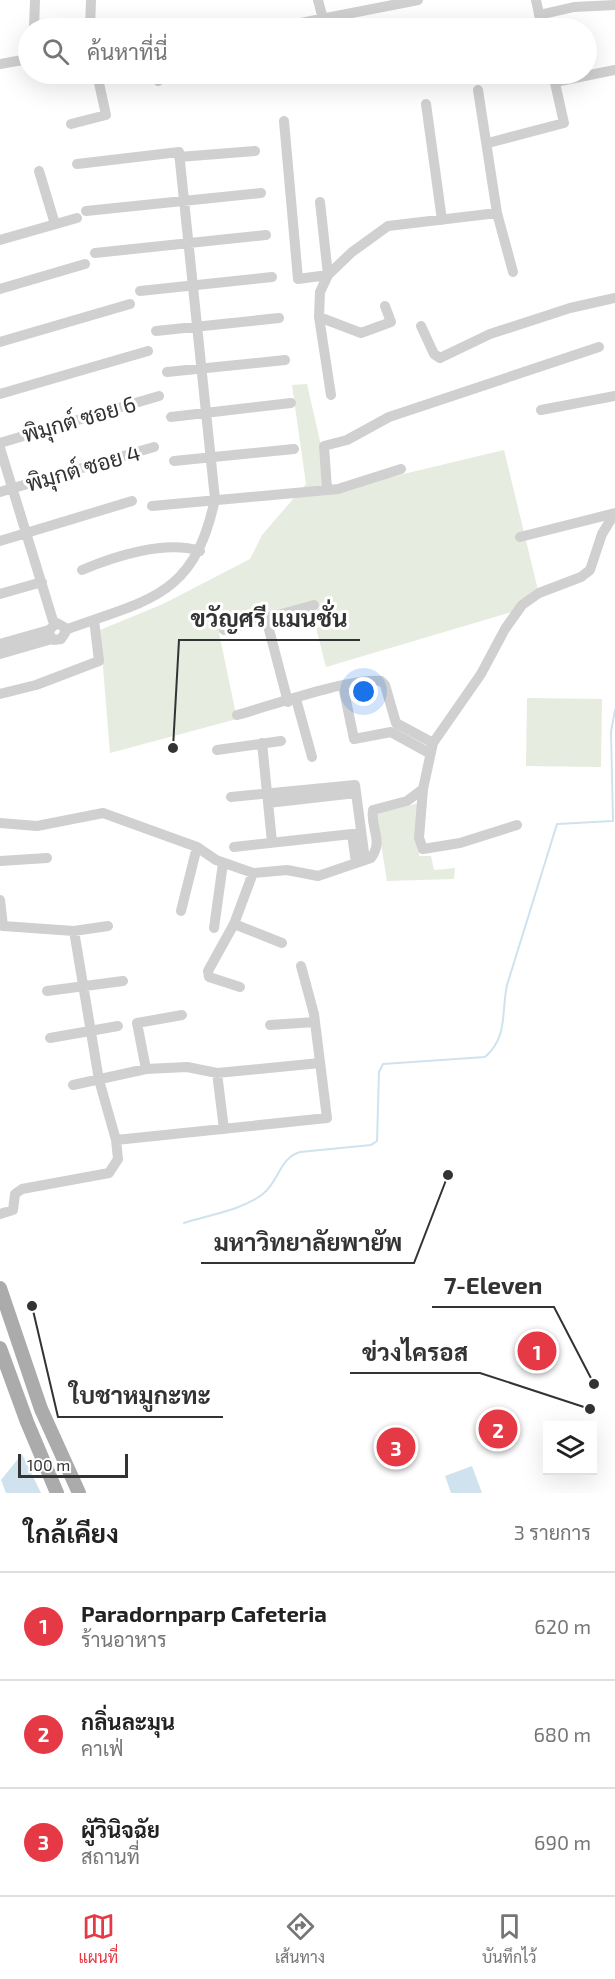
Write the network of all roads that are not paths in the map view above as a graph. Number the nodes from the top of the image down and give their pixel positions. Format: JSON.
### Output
{"nodes":[{"id":1,"x":35,"y":0,"type":"edge"},
{"id":2,"x":91,"y":0,"type":"edge"},
{"id":3,"x":318,"y":0,"type":"edge"},
{"id":4,"x":418,"y":0,"type":"edge"},
{"id":5,"x":536,"y":0,"type":"edge"},
{"id":6,"x":600,"y":2,"type":"edge"},
{"id":7,"x":615,"y":5,"type":"edge"},
{"id":8,"x":539,"y":15,"type":"junction"},
{"id":9,"x":34,"y":18,"type":"edge"},
{"id":10,"x":90,"y":18,"type":"edge"},
{"id":11,"x":323,"y":18,"type":"edge"},
{"id":12,"x":328,"y":18,"type":"edge"},
{"id":13,"x":540,"y":18,"type":"edge"},
{"id":14,"x":18,"y":61,"type":"edge"},
{"id":15,"x":0,"y":64,"type":"edge"},
{"id":16,"x":615,"y":70,"type":"edge"},
{"id":17,"x":597,"y":72,"type":"edge"},
{"id":18,"x":99,"y":84,"type":"edge"},
{"id":19,"x":555,"y":84,"type":"edge"},
{"id":20,"x":478,"y":90,"type":"dead end"},
{"id":21,"x":426,"y":104,"type":"dead end"},
{"id":22,"x":284,"y":121,"type":"dead end"},
{"id":23,"x":71,"y":124,"type":"dead end"},
{"id":24,"x":488,"y":143,"type":"junction"},
{"id":25,"x":255,"y":151,"type":"dead end"},
{"id":26,"x":179,"y":155,"type":"junction"},
{"id":27,"x":77,"y":164,"type":"dead end"},
{"id":28,"x":39,"y":171,"type":"dead end"},
{"id":29,"x":261,"y":193,"type":"dead end"},
{"id":30,"x":184,"y":201,"type":"junction"},
{"id":31,"x":320,"y":202,"type":"dead end"},
{"id":32,"x":497,"y":213,"type":"junction"},
{"id":33,"x":442,"y":220,"type":"junction"},
{"id":34,"x":54,"y":224,"type":"junction"},
{"id":35,"x":266,"y":235,"type":"dead end"},
{"id":36,"x":0,"y":240,"type":"edge"},
{"id":37,"x":188,"y":243,"type":"junction"},
{"id":38,"x":95,"y":253,"type":"dead end"},
{"id":39,"x":85,"y":264,"type":"dead end"},
{"id":40,"x":513,"y":272,"type":"dead end"},
{"id":41,"x":328,"y":275,"type":"junction"},
{"id":42,"x":272,"y":277,"type":"dead end"},
{"id":43,"x":192,"y":284,"type":"junction"},
{"id":44,"x":0,"y":289,"type":"edge"},
{"id":45,"x":140,"y":291,"type":"dead end"},
{"id":46,"x":615,"y":298,"type":"edge"},
{"id":47,"x":130,"y":304,"type":"dead end"},
{"id":48,"x":385,"y":306,"type":"dead end"},
{"id":49,"x":319,"y":317,"type":"junction"},
{"id":50,"x":279,"y":318,"type":"dead end"},
{"id":51,"x":421,"y":326,"type":"dead end"},
{"id":52,"x":197,"y":327,"type":"junction"},
{"id":53,"x":156,"y":331,"type":"dead end"},
{"id":54,"x":0,"y":342,"type":"edge"},
{"id":55,"x":599,"y":347,"type":"dead end"},
{"id":56,"x":148,"y":351,"type":"dead end"},
{"id":57,"x":285,"y":360,"type":"dead end"},
{"id":58,"x":201,"y":369,"type":"junction"},
{"id":59,"x":167,"y":372,"type":"dead end"},
{"id":60,"x":0,"y":394,"type":"edge"},
{"id":61,"x":331,"y":395,"type":"dead end"},
{"id":62,"x":159,"y":396,"type":"dead end"},
{"id":63,"x":615,"y":396,"type":"edge"},
{"id":64,"x":291,"y":403,"type":"dead end"},
{"id":65,"x":540,"y":410,"type":"dead end"},
{"id":66,"x":206,"y":412,"type":"junction"},
{"id":67,"x":171,"y":417,"type":"dead end"},
{"id":68,"x":0,"y":442,"type":"edge"},
{"id":69,"x":153,"y":447,"type":"dead end"},
{"id":70,"x":0,"y":448,"type":"edge"},
{"id":71,"x":294,"y":449,"type":"dead end"},
{"id":72,"x":210,"y":457,"type":"junction"},
{"id":73,"x":174,"y":461,"type":"dead end"},
{"id":74,"x":401,"y":469,"type":"dead end"},
{"id":75,"x":12,"y":488,"type":"junction"},
{"id":76,"x":327,"y":489,"type":"junction"},
{"id":77,"x":0,"y":492,"type":"edge"},
{"id":78,"x":215,"y":499,"type":"junction"},
{"id":79,"x":132,"y":501,"type":"dead end"},
{"id":80,"x":152,"y":506,"type":"dead end"},
{"id":81,"x":615,"y":513,"type":"edge"},
{"id":82,"x":28,"y":534,"type":"junction"},
{"id":83,"x":520,"y":537,"type":"dead end"},
{"id":84,"x":0,"y":541,"type":"edge"},
{"id":85,"x":200,"y":551,"type":"junction"},
{"id":86,"x":82,"y":570,"type":"dead end"},
{"id":87,"x":42,"y":582,"type":"junction"},
{"id":88,"x":0,"y":594,"type":"edge"},
{"id":89,"x":314,"y":605,"type":"dead end"},
{"id":90,"x":266,"y":618,"type":"junction"},
{"id":91,"x":94,"y":620,"type":"junction"},
{"id":92,"x":224,"y":630,"type":"dead end"},
{"id":93,"x":52,"y":631,"type":"junction"},
{"id":94,"x":0,"y":644,"type":"edge"},
{"id":95,"x":0,"y":654,"type":"edge"},
{"id":96,"x":343,"y":686,"type":"junction"},
{"id":97,"x":0,"y":694,"type":"edge"},
{"id":98,"x":292,"y":700,"type":"junction"},
{"id":99,"x":237,"y":715,"type":"dead end"},
{"id":100,"x":394,"y":727,"type":"junction"},
{"id":101,"x":281,"y":741,"type":"dead end"},
{"id":102,"x":262,"y":743,"type":"junction"},
{"id":103,"x":431,"y":748,"type":"junction"},
{"id":104,"x":217,"y":750,"type":"dead end"},
{"id":105,"x":312,"y":757,"type":"dead end"},
{"id":106,"x":423,"y":789,"type":"junction"},
{"id":107,"x":231,"y":797,"type":"dead end"},
{"id":108,"x":267,"y":798,"type":"junction"},
{"id":109,"x":0,"y":823,"type":"edge"},
{"id":110,"x":517,"y":825,"type":"dead end"},
{"id":111,"x":357,"y":833,"type":"junction"},
{"id":112,"x":272,"y":842,"type":"junction"},
{"id":113,"x":197,"y":847,"type":"junction"},
{"id":114,"x":234,"y":847,"type":"dead end"},
{"id":115,"x":47,"y":858,"type":"dead end"},
{"id":116,"x":0,"y":861,"type":"edge"},
{"id":117,"x":360,"y":862,"type":"junction"},
{"id":118,"x":223,"y":863,"type":"junction"},
{"id":119,"x":253,"y":873,"type":"junction"},
{"id":120,"x":0,"y":900,"type":"edge"},
{"id":121,"x":181,"y":912,"type":"dead end"},
{"id":122,"x":234,"y":924,"type":"junction"},
{"id":123,"x":108,"y":926,"type":"dead end"},
{"id":124,"x":214,"y":928,"type":"dead end"},
{"id":125,"x":74,"y":931,"type":"junction"},
{"id":126,"x":282,"y":943,"type":"dead end"},
{"id":127,"x":301,"y":966,"type":"dead end"},
{"id":128,"x":123,"y":981,"type":"dead end"},
{"id":129,"x":81,"y":987,"type":"junction"},
{"id":130,"x":240,"y":987,"type":"dead end"},
{"id":131,"x":46,"y":991,"type":"dead end"},
{"id":132,"x":182,"y":1015,"type":"dead end"},
{"id":133,"x":315,"y":1022,"type":"junction"},
{"id":134,"x":270,"y":1025,"type":"dead end"},
{"id":135,"x":118,"y":1026,"type":"dead end"},
{"id":136,"x":91,"y":1031,"type":"junction"},
{"id":137,"x":50,"y":1038,"type":"dead end"},
{"id":138,"x":320,"y":1063,"type":"junction"},
{"id":139,"x":146,"y":1069,"type":"junction"},
{"id":140,"x":217,"y":1073,"type":"junction"},
{"id":141,"x":99,"y":1080,"type":"junction"},
{"id":142,"x":73,"y":1085,"type":"dead end"},
{"id":143,"x":224,"y":1129,"type":"junction"},
{"id":144,"x":116,"y":1140,"type":"junction"},
{"id":145,"x":0,"y":1214,"type":"edge"},
{"id":146,"x":0,"y":1288,"type":"edge"},
{"id":147,"x":0,"y":1348,"type":"edge"},
{"id":148,"x":57,"y":1493,"type":"edge"},
{"id":149,"x":79,"y":1493,"type":"edge"}],
"edges":[{"from":1,"to":9,"type":"street"},
{"from":2,"to":10,"type":"street"},
{"from":3,"to":11,"type":"street"},
{"from":4,"to":12,"type":"street"},
{"from":5,"to":8,"type":"street"},
{"from":6,"to":7,"type":"street"},
{"from":6,"to":8,"type":"street"},
{"from":8,"to":13,"type":"street"},
{"from":14,"to":15,"type":"street"},
{"from":16,"to":17,"type":"street"},
{"from":18,"to":23,"type":"street"},
{"from":19,"to":24,"type":"street"},
{"from":20,"to":24,"type":"street"},
{"from":21,"to":33,"type":"street"},
{"from":22,"to":41,"type":"street"},
{"from":24,"to":32,"type":"street"},
{"from":25,"to":26,"type":"street"},
{"from":26,"to":27,"type":"street"},
{"from":26,"to":30,"type":"street"},
{"from":28,"to":34,"type":"street"},
{"from":29,"to":30,"type":"street"},
{"from":30,"to":34,"type":"street"},
{"from":30,"to":37,"type":"street"},
{"from":31,"to":41,"type":"street"},
{"from":32,"to":33,"type":"street"},
{"from":32,"to":40,"type":"street"},
{"from":33,"to":41,"type":"street"},
{"from":34,"to":36,"type":"street"},
{"from":35,"to":37,"type":"street"},
{"from":37,"to":38,"type":"street"},
{"from":37,"to":43,"type":"street"},
{"from":39,"to":44,"type":"street"},
{"from":41,"to":49,"type":"street"},
{"from":42,"to":43,"type":"street"},
{"from":43,"to":45,"type":"street"},
{"from":43,"to":52,"type":"street"},
{"from":46,"to":51,"type":"street"},
{"from":47,"to":54,"type":"street"},
{"from":48,"to":49,"type":"street"},
{"from":49,"to":61,"type":"street"},
{"from":50,"to":52,"type":"street"},
{"from":52,"to":53,"type":"street"},
{"from":52,"to":58,"type":"street"},
{"from":55,"to":76,"type":"street"},
{"from":56,"to":60,"type":"street"},
{"from":57,"to":58,"type":"street"},
{"from":58,"to":59,"type":"street"},
{"from":58,"to":66,"type":"street"},
{"from":62,"to":68,"type":"street","name":"พิมุกต์ ซอย 6"},
{"from":63,"to":65,"type":"street"},
{"from":64,"to":66,"type":"street"},
{"from":66,"to":67,"type":"street"},
{"from":66,"to":72,"type":"street"},
{"from":69,"to":75,"type":"street","name":"พิมุกต์ ซอย 4"},
{"from":70,"to":75,"type":"street"},
{"from":71,"to":72,"type":"street"},
{"from":72,"to":73,"type":"street"},
{"from":72,"to":78,"type":"street"},
{"from":74,"to":76,"type":"street"},
{"from":75,"to":77,"type":"street","name":"พิมุกต์ ซอย 4"},
{"from":75,"to":82,"type":"street"},
{"from":76,"to":78,"type":"street"},
{"from":78,"to":80,"type":"street"},
{"from":78,"to":85,"type":"street"},
{"from":79,"to":82,"type":"street"},
{"from":81,"to":83,"type":"street"},
{"from":81,"to":103,"type":"street"},
{"from":82,"to":84,"type":"street"},
{"from":82,"to":87,"type":"street"},
{"from":85,"to":86,"type":"street"},
{"from":85,"to":91,"type":"street"},
{"from":87,"to":88,"type":"street"},
{"from":87,"to":93,"type":"street"},
{"from":89,"to":90,"type":"street"},
{"from":90,"to":92,"type":"street"},
{"from":90,"to":98,"type":"street"},
{"from":91,"to":93,"type":"street"},
{"from":91,"to":97,"type":"street"},
{"from":93,"to":94,"type":"street"},
{"from":93,"to":95,"type":"street"},
{"from":96,"to":98,"type":"street"},
{"from":96,"to":100,"type":"street"},
{"from":96,"to":100,"type":"street"},
{"from":98,"to":99,"type":"street"},
{"from":98,"to":105,"type":"street"},
{"from":100,"to":103,"type":"street"},
{"from":101,"to":102,"type":"street"},
{"from":102,"to":104,"type":"street"},
{"from":102,"to":108,"type":"street"},
{"from":103,"to":106,"type":"street"},
{"from":106,"to":110,"type":"street"},
{"from":106,"to":117,"type":"street"},
{"from":107,"to":108,"type":"street"},
{"from":108,"to":111,"type":"street"},
{"from":108,"to":112,"type":"street"},
{"from":109,"to":113,"type":"street"},
{"from":111,"to":112,"type":"street"},
{"from":111,"to":117,"type":"street"},
{"from":112,"to":114,"type":"street"},
{"from":113,"to":118,"type":"street"},
{"from":113,"to":121,"type":"street"},
{"from":115,"to":116,"type":"street"},
{"from":117,"to":119,"type":"street"},
{"from":118,"to":119,"type":"street"},
{"from":118,"to":124,"type":"street"},
{"from":119,"to":122,"type":"street"},
{"from":120,"to":125,"type":"street"},
{"from":122,"to":126,"type":"street"},
{"from":122,"to":130,"type":"street"},
{"from":123,"to":125,"type":"street"},
{"from":125,"to":129,"type":"street"},
{"from":127,"to":133,"type":"street"},
{"from":128,"to":129,"type":"street"},
{"from":129,"to":131,"type":"street"},
{"from":129,"to":136,"type":"street"},
{"from":132,"to":139,"type":"street"},
{"from":133,"to":134,"type":"street"},
{"from":133,"to":138,"type":"street"},
{"from":135,"to":136,"type":"street"},
{"from":136,"to":137,"type":"street"},
{"from":136,"to":141,"type":"street"},
{"from":138,"to":140,"type":"street"},
{"from":138,"to":143,"type":"street"},
{"from":139,"to":140,"type":"street"},
{"from":139,"to":141,"type":"street"},
{"from":140,"to":143,"type":"street"},
{"from":141,"to":142,"type":"street"},
{"from":141,"to":144,"type":"street"},
{"from":143,"to":144,"type":"street"},
{"from":144,"to":145,"type":"street"},
{"from":146,"to":149,"type":"main road"},
{"from":147,"to":148,"type":"main road"}]}
